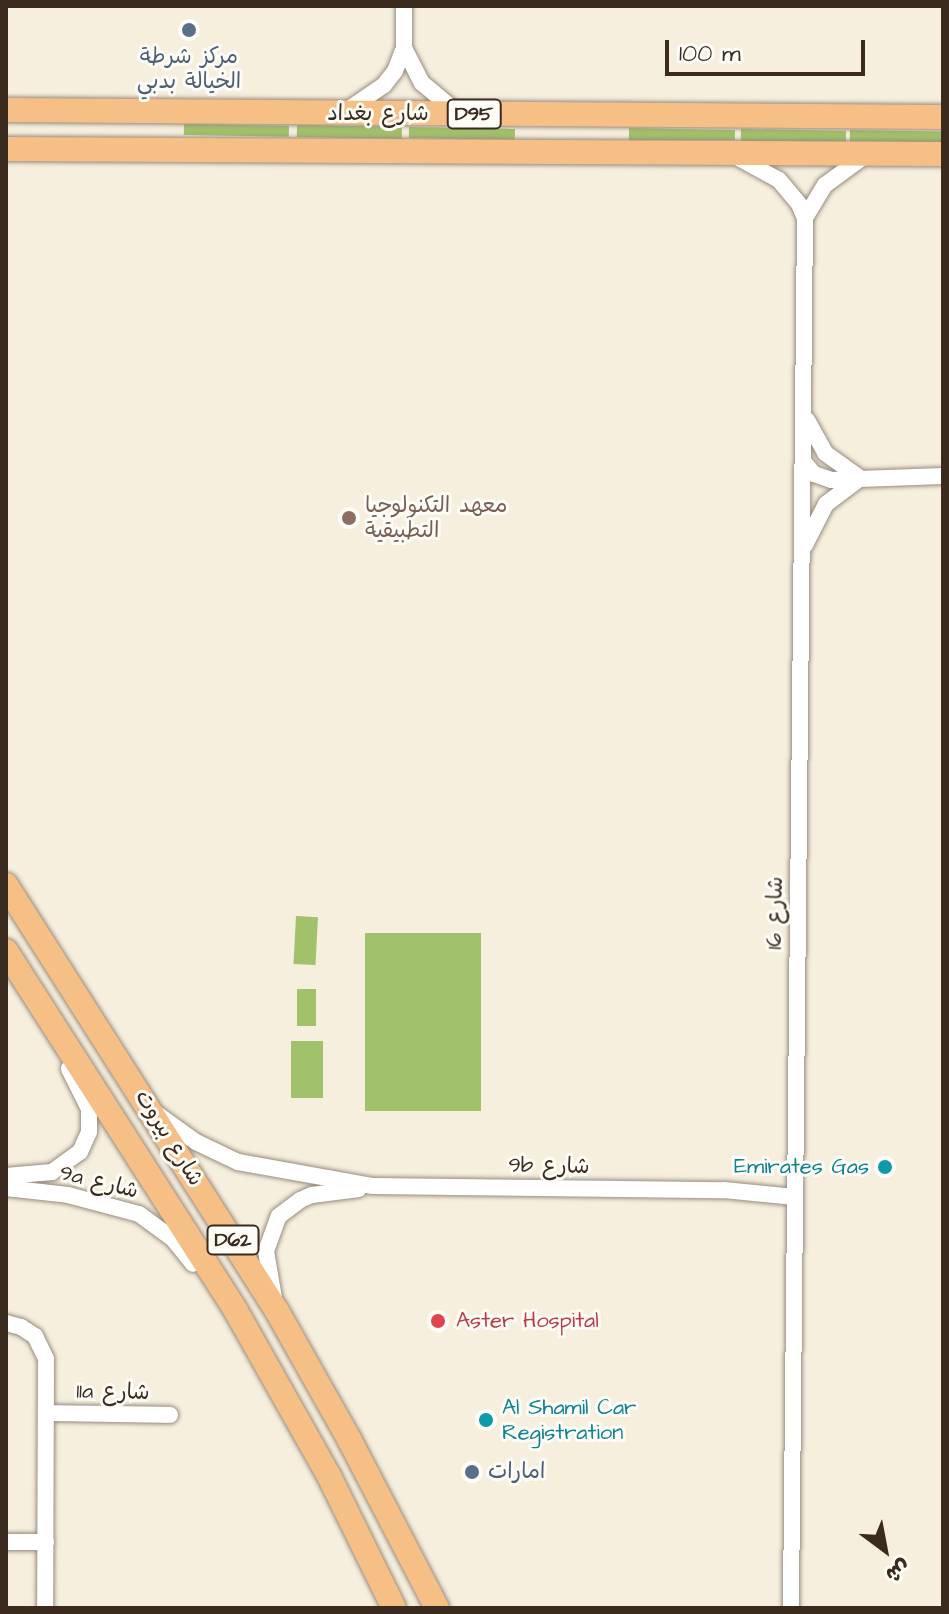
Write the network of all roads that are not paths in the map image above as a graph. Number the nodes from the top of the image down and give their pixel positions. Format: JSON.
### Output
{"nodes":[{"id":1,"x":404,"y":6,"type":"edge"},
{"id":2,"x":404,"y":48,"type":"junction"},
{"id":3,"x":6,"y":110,"type":"edge"},
{"id":4,"x":341,"y":114,"type":"junction"},
{"id":5,"x":460,"y":114,"type":"junction"},
{"id":6,"x":943,"y":117,"type":"edge"},
{"id":7,"x":6,"y":149,"type":"edge"},
{"id":8,"x":729,"y":153,"type":"junction"},
{"id":9,"x":943,"y":154,"type":"edge"},
{"id":10,"x":866,"y":155,"type":"junction"},
{"id":11,"x":805,"y":218,"type":"junction"},
{"id":12,"x":803,"y":408,"type":"junction"},
{"id":13,"x":803,"y":461,"type":"junction"},
{"id":14,"x":943,"y":476,"type":"edge"},
{"id":15,"x":861,"y":478,"type":"junction"},
{"id":16,"x":801,"y":556,"type":"junction"},
{"id":17,"x":6,"y":885,"type":"edge"},
{"id":18,"x":6,"y":951,"type":"edge"},
{"id":19,"x":44,"y":1009,"type":"junction"},
{"id":20,"x":152,"y":1111,"type":"junction"},
{"id":21,"x":6,"y":1176,"type":"edge"},
{"id":22,"x":373,"y":1186,"type":"junction"},
{"id":23,"x":6,"y":1188,"type":"edge"},
{"id":24,"x":795,"y":1191,"type":"junction"},
{"id":25,"x":236,"y":1311,"type":"junction"},
{"id":26,"x":277,"y":1311,"type":"junction"},
{"id":27,"x":6,"y":1321,"type":"edge"},
{"id":28,"x":47,"y":1413,"type":"junction"},
{"id":29,"x":170,"y":1415,"type":"dead end"},
{"id":30,"x":6,"y":1542,"type":"edge"},
{"id":31,"x":46,"y":1542,"type":"junction"},
{"id":32,"x":45,"y":1608,"type":"edge"},
{"id":33,"x":394,"y":1608,"type":"edge"},
{"id":34,"x":437,"y":1608,"type":"edge"},
{"id":35,"x":791,"y":1608,"type":"edge"}],
"edges":[{"from":1,"to":2,"type":"street"},
{"from":2,"to":4,"type":"street"},
{"from":2,"to":5,"type":"street"},
{"from":3,"to":4,"type":"main road","name":"شارع بغداد","number":"D95"},
{"from":4,"to":5,"type":"main road","name":"شارع بغداد","number":"D95"},
{"from":5,"to":6,"type":"main road","name":"شارع بغداد","number":"D95"},
{"from":7,"to":8,"type":"main road","name":"شارع بغداد","number":"D95"},
{"from":8,"to":10,"type":"main road","name":"شارع بغداد","number":"D95"},
{"from":8,"to":11,"type":"street"},
{"from":9,"to":10,"type":"main road","name":"شارع بغداد","number":"D95"},
{"from":10,"to":11,"type":"street"},
{"from":11,"to":12,"type":"street","name":"شارع 16"},
{"from":12,"to":13,"type":"street","name":"شارع 16"},
{"from":12,"to":15,"type":"street"},
{"from":13,"to":15,"type":"street"},
{"from":13,"to":16,"type":"street","name":"شارع 16"},
{"from":14,"to":15,"type":"street"},
{"from":15,"to":16,"type":"street"},
{"from":16,"to":24,"type":"street","name":"شارع 16"},
{"from":17,"to":20,"type":"main road","name":"شارع بيروت","number":"D62"},
{"from":18,"to":19,"type":"main road","name":"شارع بيروت","number":"D62"},
{"from":19,"to":21,"type":"street","name":"9a شارع"},
{"from":19,"to":25,"type":"main road","name":"شارع بيروت","number":"D62"},
{"from":20,"to":22,"type":"street","name":"9b شارع"},
{"from":20,"to":26,"type":"main road","name":"شارع بيروت","number":"D62"},
{"from":22,"to":24,"type":"street","name":"9b شارع"},
{"from":22,"to":26,"type":"street","name":"9b شارع"},
{"from":23,"to":25,"type":"street","name":"9a شارع"},
{"from":24,"to":35,"type":"street","name":"شارع 16"},
{"from":25,"to":33,"type":"main road","name":"شارع بيروت","number":"D62"},
{"from":26,"to":34,"type":"main road","name":"شارع بيروت","number":"D62"},
{"from":27,"to":28,"type":"street","name":"11a شارع"},
{"from":28,"to":29,"type":"street","name":"11a شارع"},
{"from":28,"to":31,"type":"street"},
{"from":30,"to":31,"type":"street"},
{"from":31,"to":32,"type":"street"}]}
